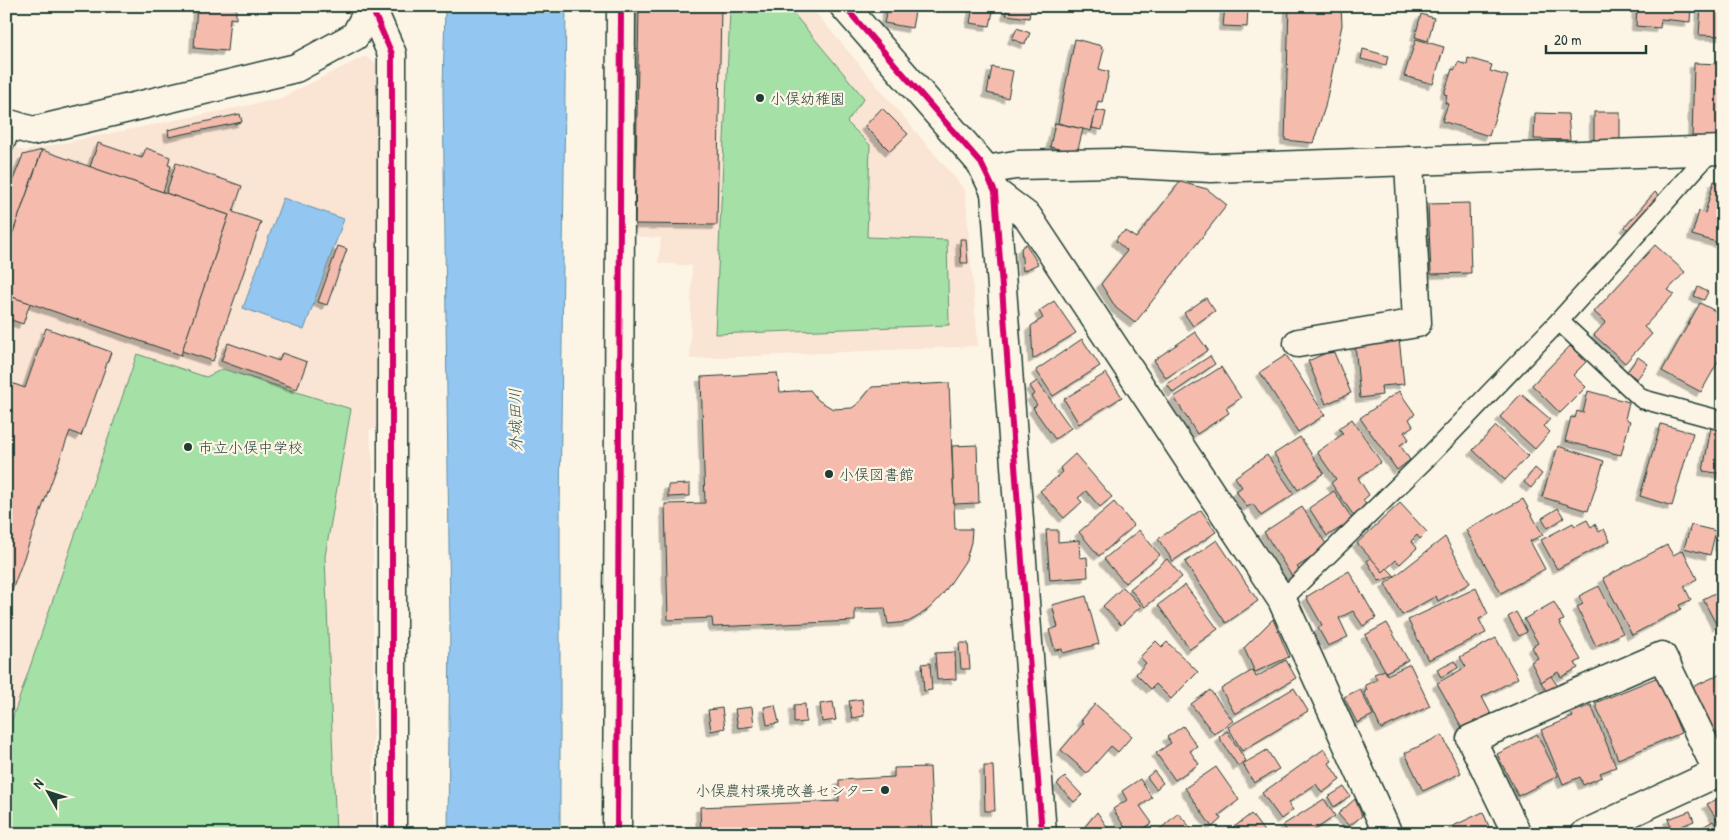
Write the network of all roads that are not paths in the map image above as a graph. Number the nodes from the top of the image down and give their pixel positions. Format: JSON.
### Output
{"nodes":[{"id":1,"x":371,"y":6,"type":"edge"},
{"id":2,"x":621,"y":6,"type":"edge"},
{"id":3,"x":844,"y":6,"type":"edge"},
{"id":4,"x":8,"y":130,"type":"edge"},
{"id":5,"x":1718,"y":150,"type":"edge"},
{"id":6,"x":1409,"y":161,"type":"junction"},
{"id":7,"x":990,"y":181,"type":"junction"},
{"id":8,"x":1560,"y":321,"type":"junction"},
{"id":9,"x":1298,"y":343,"type":"dead end"},
{"id":10,"x":1723,"y":421,"type":"edge"},
{"id":11,"x":1282,"y":600,"type":"junction"},
{"id":12,"x":1720,"y":771,"type":"edge"},
{"id":13,"x":392,"y":834,"type":"edge"},
{"id":14,"x":618,"y":834,"type":"edge"},
{"id":15,"x":1042,"y":834,"type":"edge"},
{"id":16,"x":1388,"y":834,"type":"edge"},
{"id":17,"x":1516,"y":834,"type":"edge"},
{"id":18,"x":1585,"y":834,"type":"edge"}],
"edges":[{"from":1,"to":4,"type":"street"},
{"from":1,"to":13,"type":"street"},
{"from":2,"to":14,"type":"street"},
{"from":3,"to":7,"type":"street"},
{"from":5,"to":6,"type":"street"},
{"from":5,"to":8,"type":"lane"},
{"from":6,"to":7,"type":"street"},
{"from":6,"to":9,"type":"street"},
{"from":7,"to":11,"type":"street"},
{"from":7,"to":15,"type":"street"},
{"from":8,"to":10,"type":"lane"},
{"from":8,"to":11,"type":"lane"},
{"from":11,"to":16,"type":"street"},
{"from":12,"to":17,"type":"street"},
{"from":12,"to":18,"type":"street"}]}
